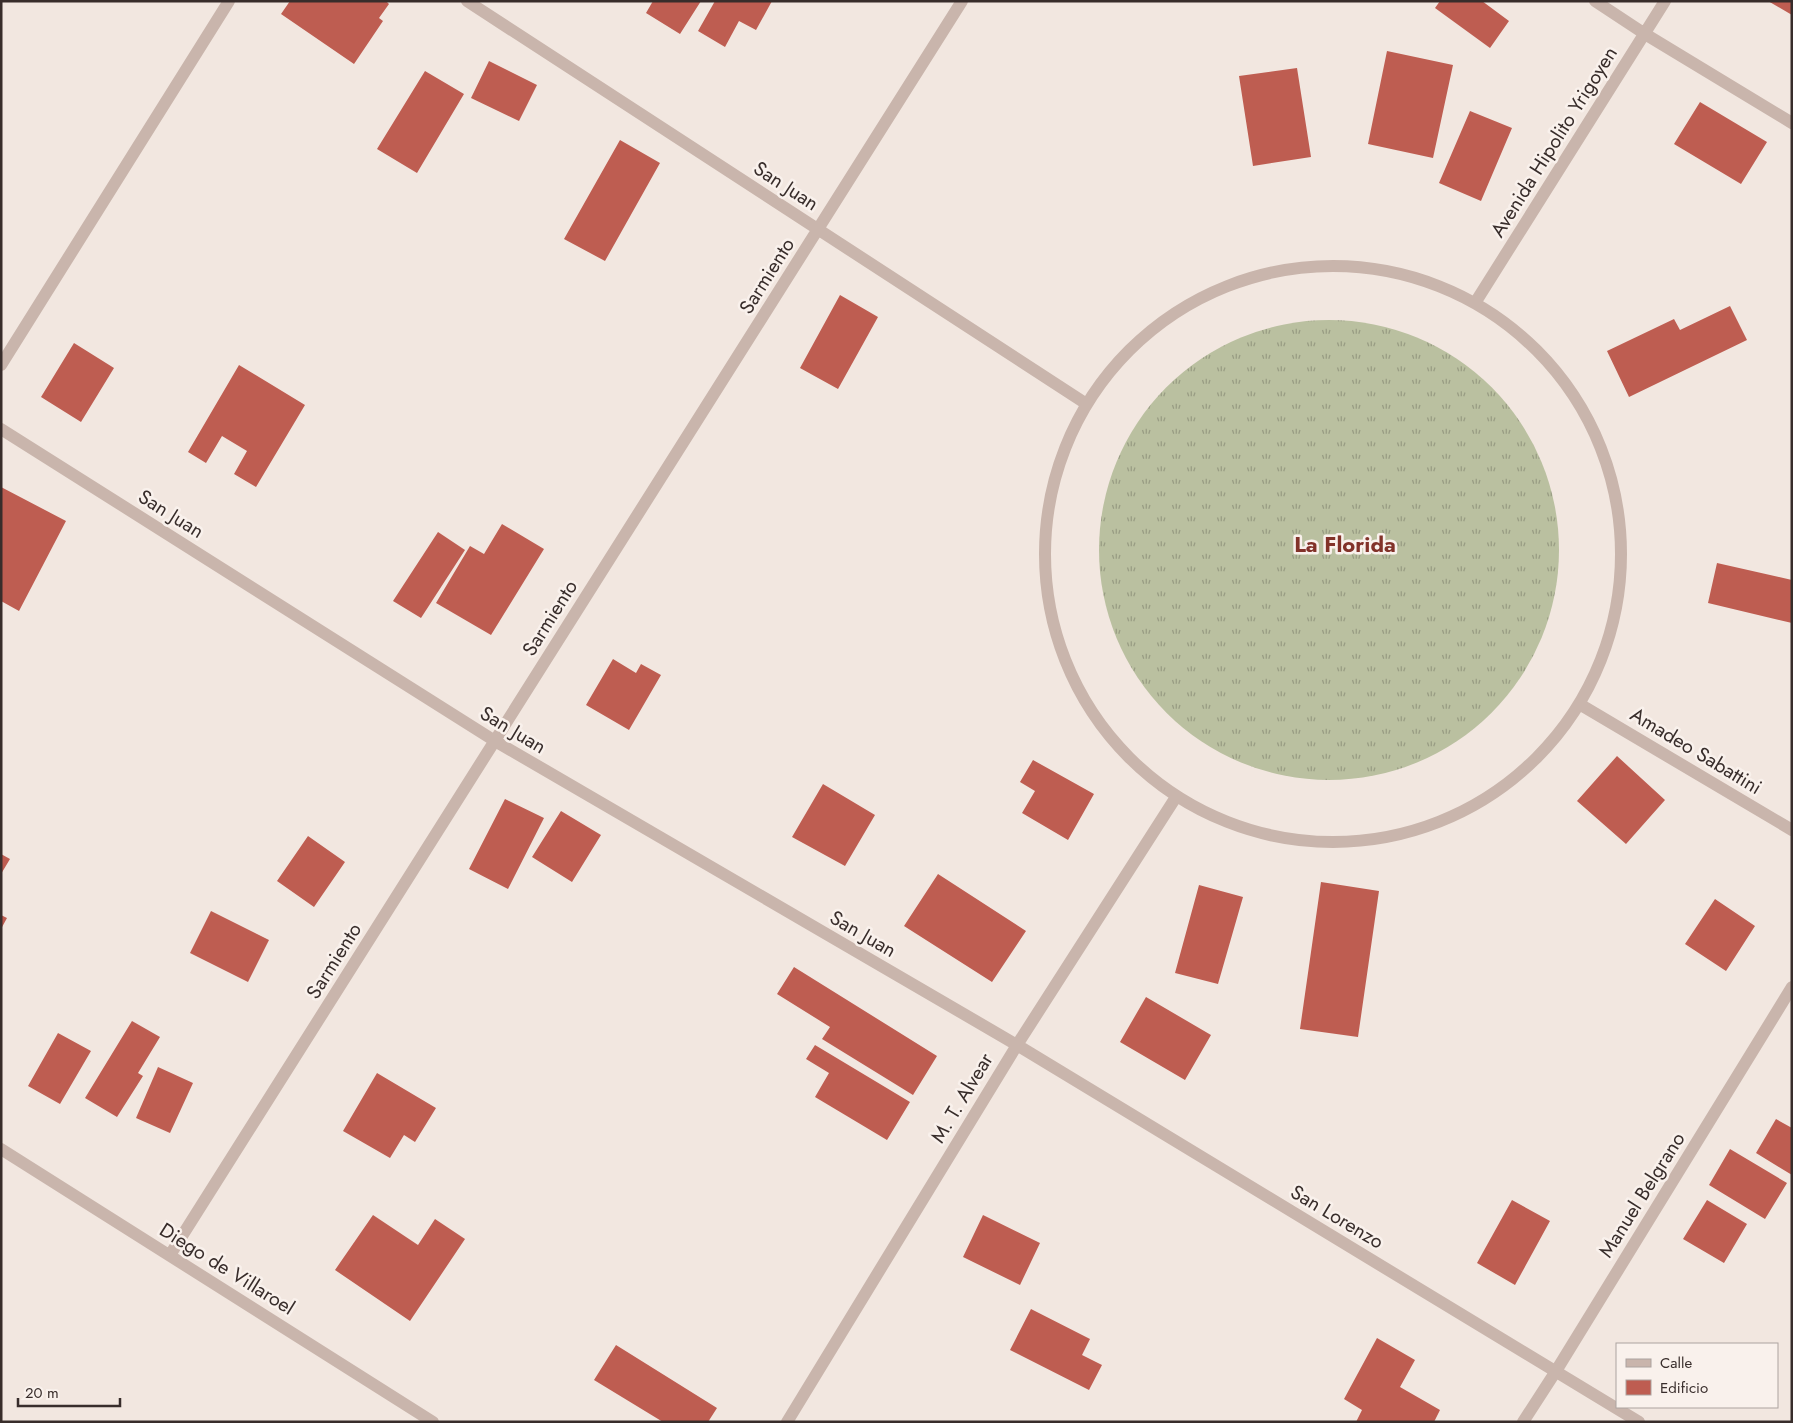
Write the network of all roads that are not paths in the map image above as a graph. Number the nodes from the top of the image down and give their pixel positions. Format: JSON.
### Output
{"nodes":[{"id":1,"x":229,"y":1,"type":"edge"},
{"id":2,"x":466,"y":1,"type":"edge"},
{"id":3,"x":962,"y":1,"type":"edge"},
{"id":4,"x":1595,"y":1,"type":"edge"},
{"id":5,"x":1665,"y":1,"type":"edge"},
{"id":6,"x":1645,"y":34,"type":"junction"},
{"id":7,"x":1792,"y":123,"type":"edge"},
{"id":8,"x":818,"y":230,"type":"junction"},
{"id":9,"x":1474,"y":303,"type":"junction"},
{"id":10,"x":1,"y":365,"type":"edge"},
{"id":11,"x":1085,"y":403,"type":"junction"},
{"id":12,"x":1,"y":430,"type":"edge"},
{"id":13,"x":1582,"y":705,"type":"junction"},
{"id":14,"x":495,"y":741,"type":"junction"},
{"id":15,"x":1176,"y":797,"type":"junction"},
{"id":16,"x":1792,"y":830,"type":"edge"},
{"id":17,"x":1792,"y":987,"type":"edge"},
{"id":18,"x":1016,"y":1045,"type":"junction"},
{"id":19,"x":1,"y":1149,"type":"edge"},
{"id":20,"x":170,"y":1255,"type":"junction"},
{"id":21,"x":1556,"y":1371,"type":"junction"},
{"id":22,"x":1616,"y":1408,"type":"edge"},
{"id":23,"x":1616,"y":1408,"type":"edge"},
{"id":24,"x":433,"y":1422,"type":"edge"},
{"id":25,"x":787,"y":1422,"type":"edge"},
{"id":26,"x":1523,"y":1422,"type":"edge"},
{"id":27,"x":1639,"y":1422,"type":"edge"}],
"edges":[{"from":1,"to":10,"type":"street"},
{"from":2,"to":8,"type":"street","name":"San Juan"},
{"from":3,"to":8,"type":"street","name":"Sarmiento"},
{"from":4,"to":6,"type":"street"},
{"from":5,"to":6,"type":"street","name":"Avenida Hipolito Yrigoyen"},
{"from":6,"to":7,"type":"street"},
{"from":6,"to":9,"type":"street","name":"Avenida Hipolito Yrigoyen"},
{"from":8,"to":11,"type":"street","name":"San Juan"},
{"from":8,"to":14,"type":"street","name":"Sarmiento"},
{"from":9,"to":11,"type":"street"},
{"from":9,"to":13,"type":"street"},
{"from":11,"to":15,"type":"street"},
{"from":12,"to":14,"type":"street","name":"San Juan"},
{"from":13,"to":15,"type":"street"},
{"from":13,"to":16,"type":"street","name":"Amadeo Sabattini"},
{"from":14,"to":18,"type":"street","name":"San Juan"},
{"from":14,"to":20,"type":"street","name":"Sarmiento"},
{"from":15,"to":18,"type":"street","name":"M. T. Alvear"},
{"from":17,"to":21,"type":"street","name":"Manuel Belgrano"},
{"from":18,"to":21,"type":"street","name":"San Lorenzo"},
{"from":18,"to":25,"type":"street","name":"M. T. Alvear"},
{"from":19,"to":20,"type":"street","name":"Diego de Villaroel"},
{"from":20,"to":24,"type":"street","name":"Diego de Villaroel"},
{"from":21,"to":23,"type":"street","name":"San Lorenzo"},
{"from":21,"to":26,"type":"street","name":"Manuel Belgrano"},
{"from":22,"to":27,"type":"street","name":"San Lorenzo"}]}
